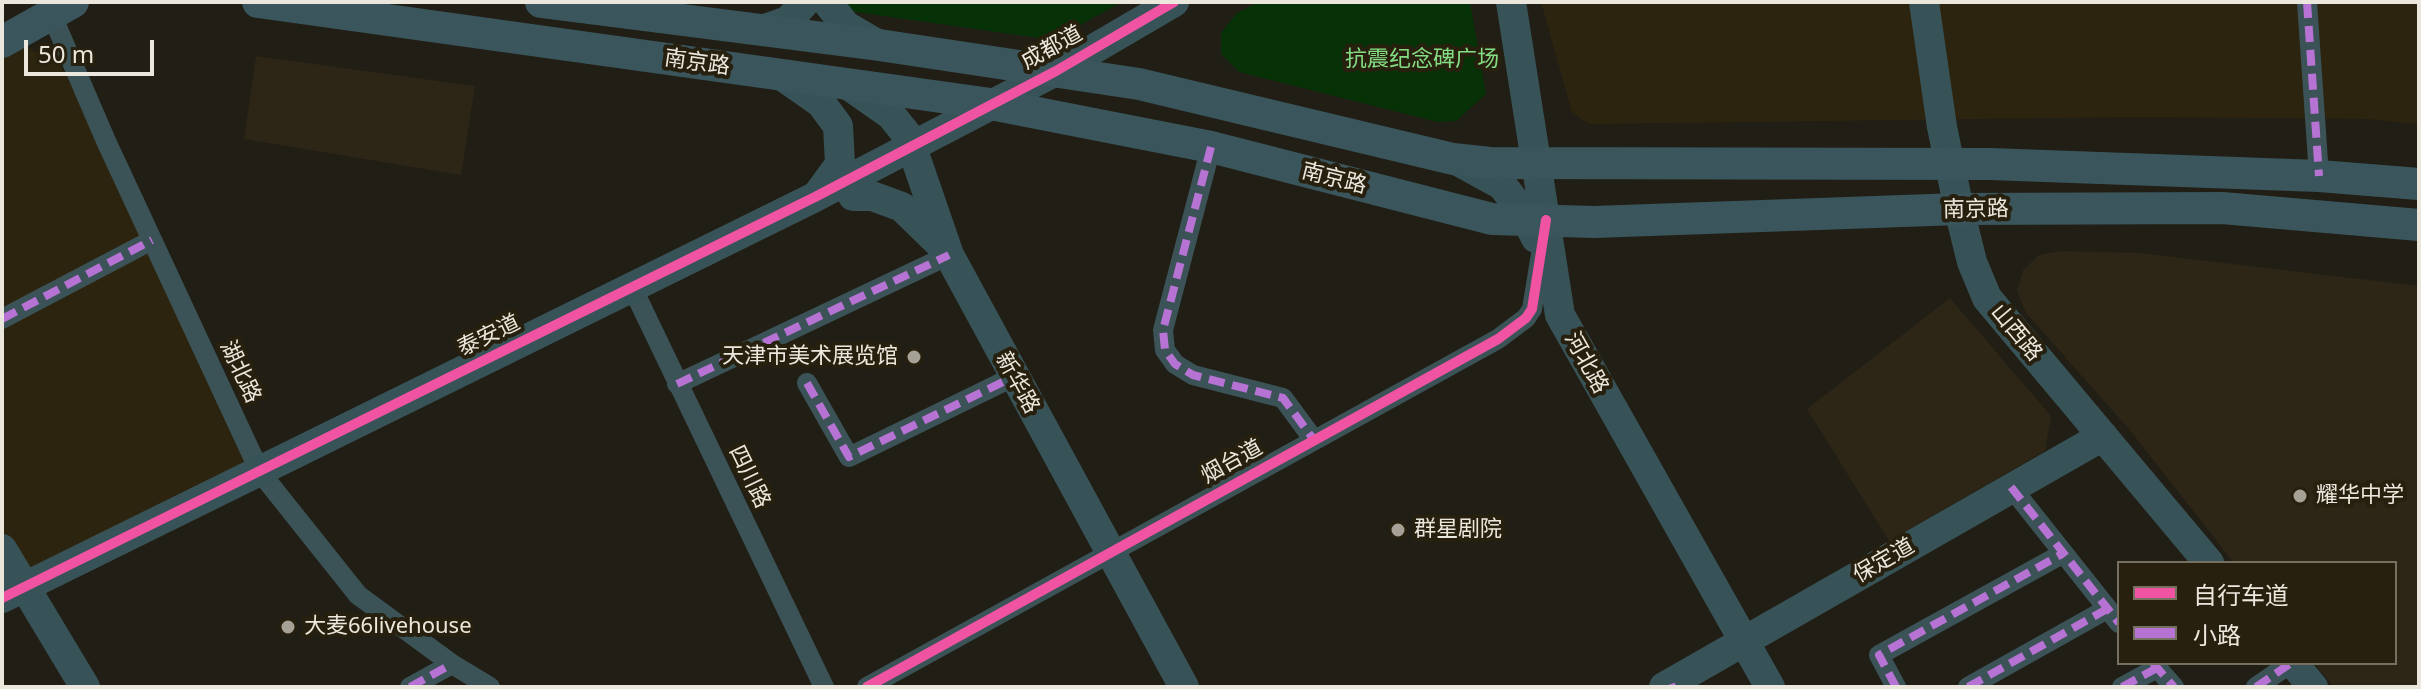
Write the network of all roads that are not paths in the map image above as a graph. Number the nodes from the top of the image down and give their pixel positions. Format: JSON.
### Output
{"nodes":[{"id":1,"x":86,"y":2,"type":"edge"},
{"id":2,"x":258,"y":2,"type":"edge"},
{"id":3,"x":541,"y":2,"type":"edge"},
{"id":4,"x":805,"y":2,"type":"edge"},
{"id":5,"x":827,"y":2,"type":"edge"},
{"id":6,"x":1174,"y":2,"type":"edge"},
{"id":7,"x":1511,"y":2,"type":"edge"},
{"id":8,"x":1924,"y":2,"type":"edge"},
{"id":9,"x":2307,"y":2,"type":"edge"},
{"id":10,"x":57,"y":6,"type":"edge"},
{"id":11,"x":765,"y":29,"type":"junction"},
{"id":12,"x":2,"y":42,"type":"edge"},
{"id":13,"x":879,"y":45,"type":"junction"},
{"id":14,"x":1056,"y":71,"type":"junction"},
{"id":15,"x":781,"y":75,"type":"junction"},
{"id":16,"x":851,"y":87,"type":"junction"},
{"id":17,"x":991,"y":104,"type":"junction"},
{"id":18,"x":1211,"y":147,"type":"junction"},
{"id":19,"x":1453,"y":159,"type":"junction"},
{"id":20,"x":919,"y":161,"type":"junction"},
{"id":21,"x":1538,"y":163,"type":"junction"},
{"id":22,"x":1950,"y":164,"type":"junction"},
{"id":23,"x":2319,"y":176,"type":"junction"},
{"id":24,"x":2419,"y":184,"type":"edge"},
{"id":25,"x":853,"y":196,"type":"junction"},
{"id":26,"x":815,"y":197,"type":"junction"},
{"id":27,"x":1959,"y":209,"type":"junction"},
{"id":28,"x":1537,"y":220,"type":"junction"},
{"id":29,"x":2419,"y":225,"type":"edge"},
{"id":30,"x":152,"y":240,"type":"junction"},
{"id":31,"x":949,"y":255,"type":"junction"},
{"id":32,"x":635,"y":294,"type":"junction"},
{"id":33,"x":1545,"y":297,"type":"junction"},
{"id":34,"x":2,"y":319,"type":"edge"},
{"id":35,"x":1013,"y":377,"type":"junction"},
{"id":36,"x":807,"y":383,"type":"dead end"},
{"id":37,"x":677,"y":384,"type":"junction"},
{"id":38,"x":2103,"y":436,"type":"junction"},
{"id":39,"x":1314,"y":440,"type":"junction"},
{"id":40,"x":266,"y":478,"type":"junction"},
{"id":41,"x":2011,"y":487,"type":"junction"},
{"id":42,"x":2,"y":549,"type":"edge"},
{"id":43,"x":1111,"y":552,"type":"junction"},
{"id":44,"x":2062,"y":554,"type":"junction"},
{"id":45,"x":2207,"y":561,"type":"edge"},
{"id":46,"x":20,"y":594,"type":"edge"},
{"id":47,"x":2,"y":614,"type":"edge"},
{"id":48,"x":2113,"y":616,"type":"edge"},
{"id":49,"x":1744,"y":642,"type":"junction"},
{"id":50,"x":452,"y":664,"type":"junction"},
{"id":51,"x":2155,"y":665,"type":"edge"},
{"id":52,"x":2289,"y":665,"type":"edge"},
{"id":53,"x":2294,"y":665,"type":"edge"},
{"id":54,"x":1669,"y":686,"type":"edge"},
{"id":55,"x":85,"y":687,"type":"edge"},
{"id":56,"x":410,"y":687,"type":"edge"},
{"id":57,"x":490,"y":687,"type":"edge"},
{"id":58,"x":824,"y":687,"type":"edge"},
{"id":59,"x":867,"y":687,"type":"edge"},
{"id":60,"x":1184,"y":687,"type":"edge"},
{"id":61,"x":1770,"y":687,"type":"edge"},
{"id":62,"x":1896,"y":687,"type":"edge"},
{"id":63,"x":1968,"y":687,"type":"edge"},
{"id":64,"x":2122,"y":687,"type":"edge"},
{"id":65,"x":2174,"y":687,"type":"edge"},
{"id":66,"x":2256,"y":687,"type":"edge"},
{"id":67,"x":2313,"y":687,"type":"edge"}],
"edges":[{"from":1,"to":10,"type":"main road"},
{"from":2,"to":15,"type":"main road","name":"南京路"},
{"from":3,"to":11,"type":"main road","name":"南京路"},
{"from":4,"to":11,"type":"street"},
{"from":5,"to":13,"type":"street"},
{"from":6,"to":14,"type":"street","name":"成都道"},
{"from":7,"to":21,"type":"street","name":"河北路"},
{"from":8,"to":22,"type":"street","name":"山西路"},
{"from":9,"to":23,"type":"street"},
{"from":10,"to":12,"type":"main road"},
{"from":10,"to":30,"type":"street","name":"湖北路"},
{"from":11,"to":13,"type":"main road","name":"南京路"},
{"from":13,"to":14,"type":"main road","name":"南京路"},
{"from":14,"to":17,"type":"street","name":"成都道"},
{"from":14,"to":19,"type":"main road","name":"南京路"},
{"from":15,"to":16,"type":"main road","name":"南京路"},
{"from":15,"to":26,"type":"street"},
{"from":16,"to":17,"type":"main road","name":"南京路"},
{"from":16,"to":20,"type":"street","name":"新华路"},
{"from":17,"to":18,"type":"main road","name":"南京路"},
{"from":17,"to":20,"type":"street","name":"泰安道"},
{"from":18,"to":28,"type":"main road","name":"南京路"},
{"from":18,"to":39,"type":"street"},
{"from":19,"to":21,"type":"main road","name":"南京路"},
{"from":19,"to":28,"type":"street"},
{"from":20,"to":25,"type":"street","name":"泰安道"},
{"from":20,"to":26,"type":"street","name":"泰安道"},
{"from":20,"to":31,"type":"street","name":"新华路"},
{"from":21,"to":22,"type":"main road","name":"南京路"},
{"from":21,"to":28,"type":"street","name":"河北路"},
{"from":22,"to":23,"type":"main road","name":"南京路"},
{"from":22,"to":27,"type":"street","name":"山西路"},
{"from":23,"to":24,"type":"main road","name":"南京路"},
{"from":25,"to":31,"type":"street"},
{"from":25,"to":32,"type":"street","name":"泰安道"},
{"from":26,"to":32,"type":"street","name":"泰安道"},
{"from":27,"to":28,"type":"main road","name":"南京路"},
{"from":27,"to":29,"type":"main road","name":"南京路"},
{"from":27,"to":38,"type":"street","name":"山西路"},
{"from":28,"to":33,"type":"street","name":"河北路"},
{"from":28,"to":33,"type":"street"},
{"from":30,"to":34,"type":"street"},
{"from":30,"to":40,"type":"street","name":"湖北路"},
{"from":31,"to":35,"type":"street","name":"新华路"},
{"from":31,"to":37,"type":"street"},
{"from":32,"to":37,"type":"street","name":"四川路"},
{"from":32,"to":40,"type":"street","name":"泰安道"},
{"from":33,"to":39,"type":"street","name":"烟台道"},
{"from":33,"to":49,"type":"street","name":"河北路"},
{"from":35,"to":36,"type":"street"},
{"from":35,"to":43,"type":"street","name":"新华路"},
{"from":37,"to":58,"type":"street","name":"四川路"},
{"from":38,"to":41,"type":"street","name":"保定道"},
{"from":38,"to":45,"type":"street","name":"山西路"},
{"from":39,"to":43,"type":"street","name":"烟台道"},
{"from":40,"to":46,"type":"street","name":"泰安道"},
{"from":40,"to":50,"type":"street","name":"湖北路"},
{"from":41,"to":44,"type":"street"},
{"from":41,"to":49,"type":"street","name":"保定道"},
{"from":42,"to":46,"type":"street"},
{"from":43,"to":59,"type":"street","name":"烟台道"},
{"from":43,"to":60,"type":"street","name":"新华路"},
{"from":44,"to":48,"type":"street"},
{"from":44,"to":62,"type":"street"},
{"from":46,"to":47,"type":"street","name":"泰安道"},
{"from":46,"to":55,"type":"street"},
{"from":48,"to":63,"type":"street"},
{"from":49,"to":54,"type":"street","name":"保定道"},
{"from":49,"to":61,"type":"street","name":"河北路"},
{"from":50,"to":56,"type":"street"},
{"from":50,"to":57,"type":"street","name":"湖北路"},
{"from":51,"to":64,"type":"street"},
{"from":51,"to":65,"type":"street"},
{"from":52,"to":66,"type":"street"},
{"from":53,"to":67,"type":"street"}]}
